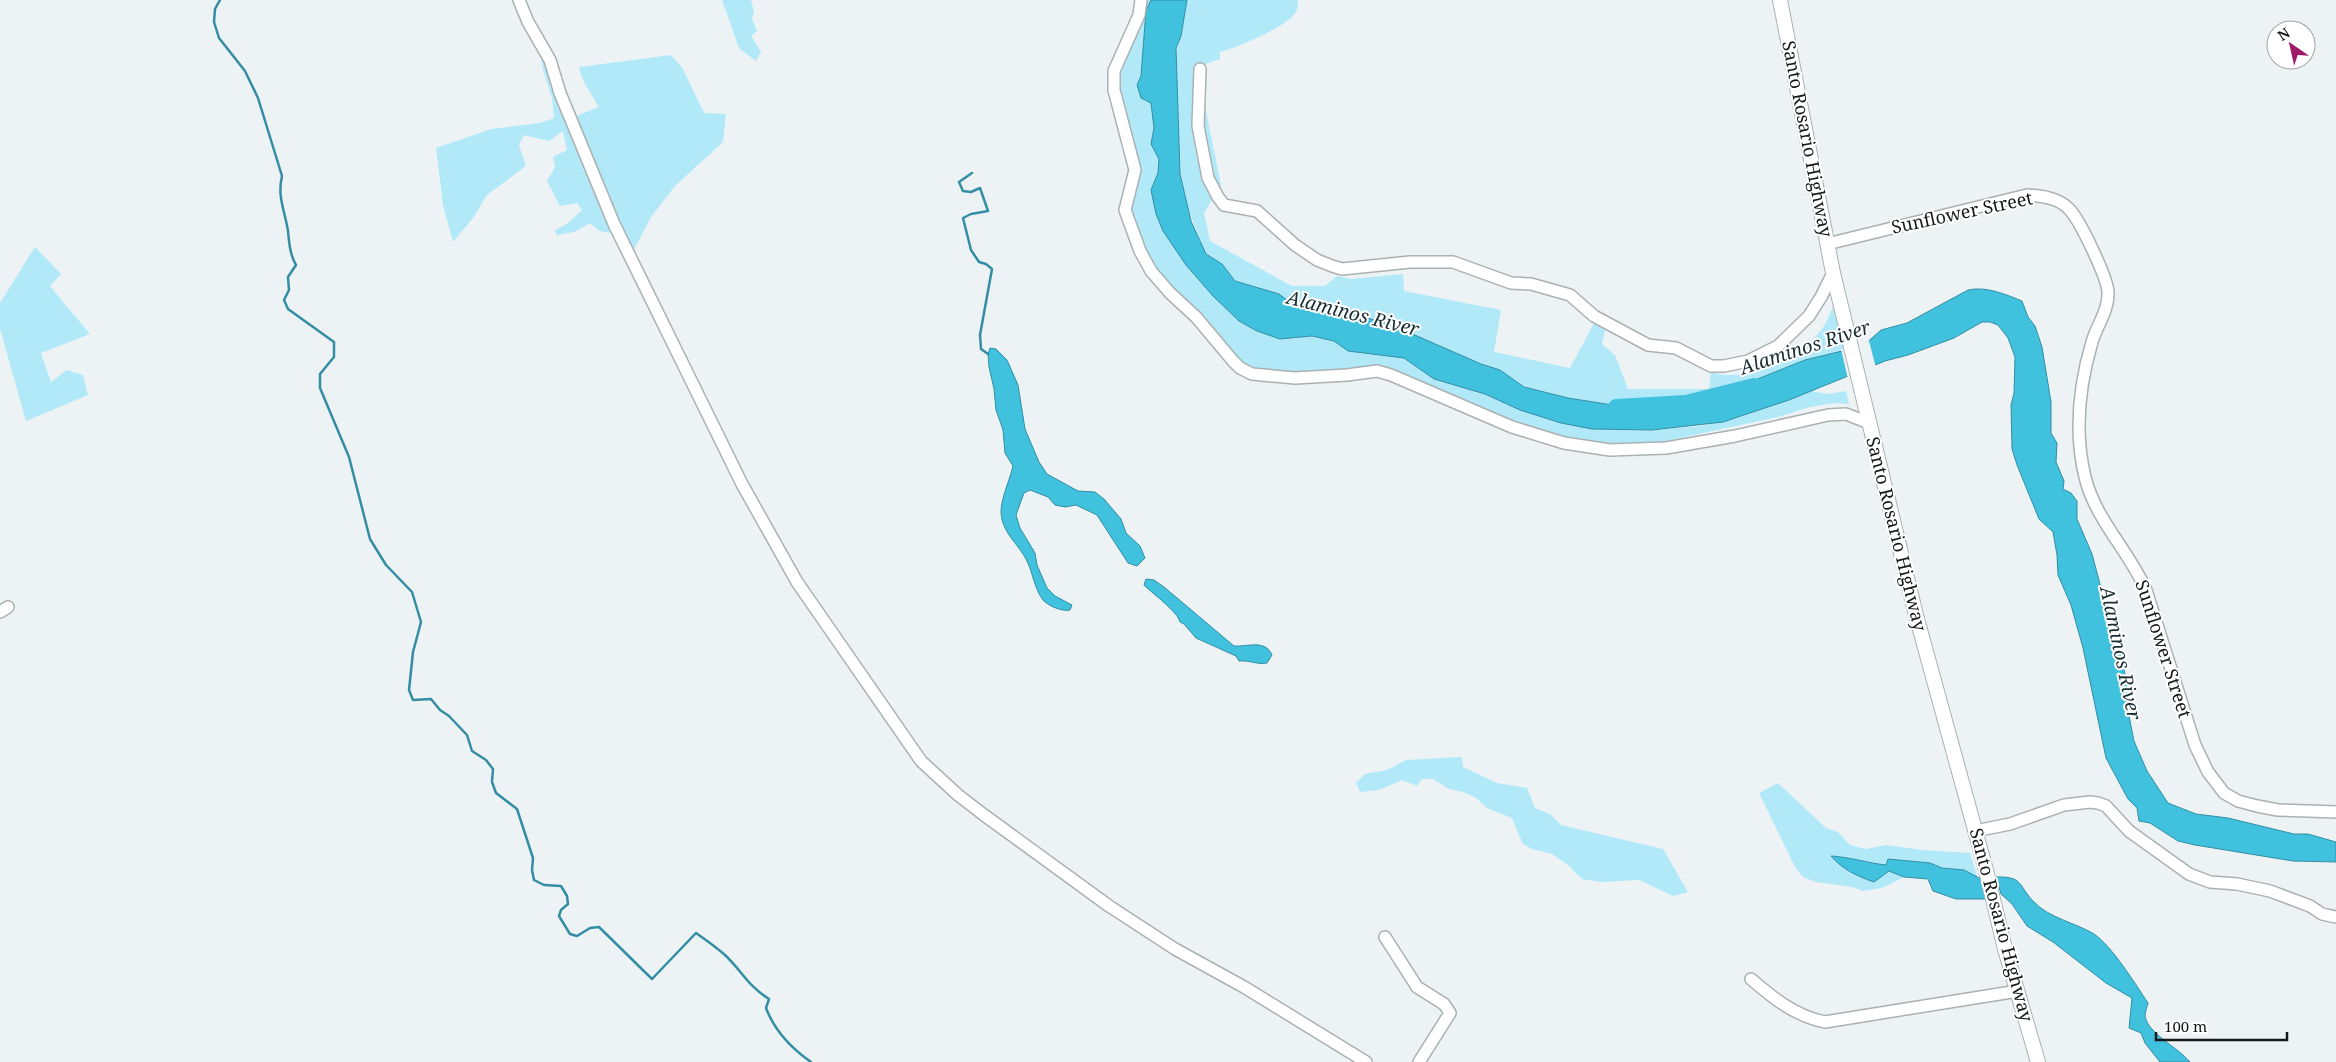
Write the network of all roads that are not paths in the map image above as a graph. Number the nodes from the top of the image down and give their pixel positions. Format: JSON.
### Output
{"nodes":[{"id":1,"x":519,"y":0,"type":"edge"},
{"id":2,"x":1142,"y":0,"type":"edge"},
{"id":3,"x":1780,"y":0,"type":"edge"},
{"id":4,"x":1200,"y":69,"type":"dead end"},
{"id":5,"x":1827,"y":244,"type":"junction"},
{"id":6,"x":1833,"y":272,"type":"junction"},
{"id":7,"x":1869,"y":422,"type":"junction"},
{"id":8,"x":2336,"y":812,"type":"edge"},
{"id":9,"x":1975,"y":831,"type":"junction"},
{"id":10,"x":2336,"y":917,"type":"edge"},
{"id":11,"x":1385,"y":937,"type":"dead end"},
{"id":12,"x":1751,"y":979,"type":"dead end"},
{"id":13,"x":2018,"y":991,"type":"junction"},
{"id":14,"x":1366,"y":1062,"type":"edge"},
{"id":15,"x":1419,"y":1062,"type":"edge"},
{"id":16,"x":2038,"y":1062,"type":"edge"}],
"edges":[{"from":1,"to":14,"type":"street"},
{"from":2,"to":7,"type":"street"},
{"from":3,"to":5,"type":"main road","name":"Santo Rosario Highway"},
{"from":4,"to":6,"type":"street"},
{"from":5,"to":6,"type":"main road","name":"Santo Rosario Highway"},
{"from":5,"to":8,"type":"street","name":"Sunflower Street"},
{"from":6,"to":7,"type":"main road","name":"Santo Rosario Highway"},
{"from":7,"to":9,"type":"main road","name":"Santo Rosario Highway"},
{"from":9,"to":10,"type":"street"},
{"from":9,"to":13,"type":"main road","name":"Santo Rosario Highway"},
{"from":11,"to":15,"type":"street"},
{"from":12,"to":13,"type":"street"},
{"from":13,"to":16,"type":"main road","name":"Santo Rosario Highway"}]}
